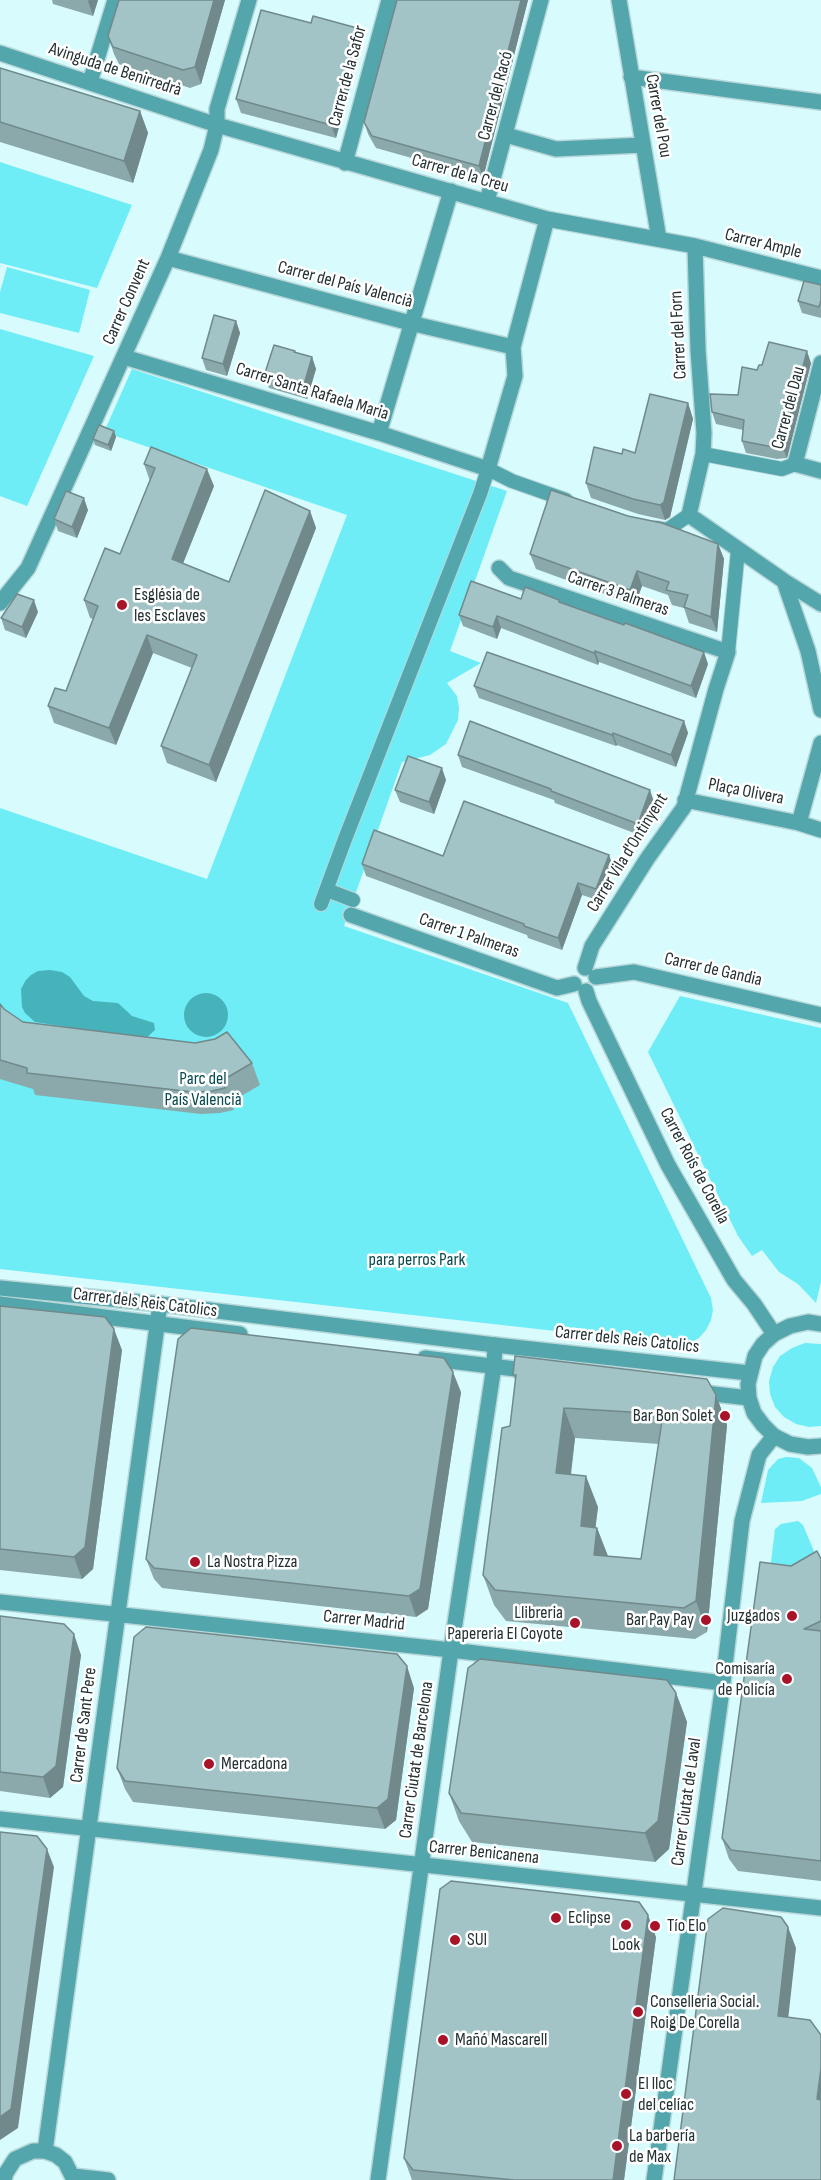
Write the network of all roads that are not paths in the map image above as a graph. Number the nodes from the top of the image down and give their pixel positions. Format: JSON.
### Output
{"nodes":[{"id":1,"x":115,"y":0,"type":"edge"},
{"id":2,"x":249,"y":0,"type":"edge"},
{"id":3,"x":389,"y":0,"type":"edge"},
{"id":4,"x":541,"y":0,"type":"edge"},
{"id":5,"x":619,"y":0,"type":"edge"},
{"id":6,"x":0,"y":53,"type":"edge"},
{"id":7,"x":631,"y":77,"type":"junction"},
{"id":8,"x":90,"y":82,"type":"junction"},
{"id":9,"x":821,"y":102,"type":"edge"},
{"id":10,"x":217,"y":125,"type":"junction"},
{"id":11,"x":506,"y":135,"type":"junction"},
{"id":12,"x":643,"y":145,"type":"junction"},
{"id":13,"x":345,"y":163,"type":"junction"},
{"id":14,"x":451,"y":191,"type":"junction"},
{"id":15,"x":487,"y":201,"type":"junction"},
{"id":16,"x":547,"y":219,"type":"junction"},
{"id":17,"x":659,"y":239,"type":"junction"},
{"id":18,"x":695,"y":246,"type":"junction"},
{"id":19,"x":168,"y":258,"type":"junction"},
{"id":20,"x":821,"y":278,"type":"edge"},
{"id":21,"x":410,"y":323,"type":"junction"},
{"id":22,"x":513,"y":347,"type":"junction"},
{"id":23,"x":124,"y":357,"type":"junction"},
{"id":24,"x":821,"y":363,"type":"edge"},
{"id":25,"x":379,"y":433,"type":"junction"},
{"id":26,"x":703,"y":454,"type":"junction"},
{"id":27,"x":795,"y":464,"type":"junction"},
{"id":28,"x":488,"y":469,"type":"junction"},
{"id":29,"x":821,"y":471,"type":"edge"},
{"id":30,"x":579,"y":504,"type":"edge"},
{"id":31,"x":689,"y":515,"type":"junction"},
{"id":32,"x":646,"y":526,"type":"edge"},
{"id":33,"x":738,"y":550,"type":"junction"},
{"id":34,"x":499,"y":568,"type":"dead end"},
{"id":35,"x":784,"y":581,"type":"junction"},
{"id":36,"x":0,"y":603,"type":"edge"},
{"id":37,"x":821,"y":604,"type":"edge"},
{"id":38,"x":728,"y":652,"type":"junction"},
{"id":39,"x":821,"y":710,"type":"edge"},
{"id":40,"x":821,"y":743,"type":"edge"},
{"id":41,"x":685,"y":800,"type":"junction"},
{"id":42,"x":799,"y":823,"type":"junction"},
{"id":43,"x":821,"y":830,"type":"edge"},
{"id":44,"x":327,"y":890,"type":"junction"},
{"id":45,"x":321,"y":904,"type":"dead end"},
{"id":46,"x":352,"y":907,"type":"joint"},
{"id":47,"x":591,"y":973,"type":"junction"},
{"id":48,"x":580,"y":988,"type":"junction"},
{"id":49,"x":821,"y":1015,"type":"edge"},
{"id":50,"x":0,"y":1288,"type":"edge"},
{"id":51,"x":0,"y":1304,"type":"edge"},
{"id":52,"x":160,"y":1304,"type":"junction"},
{"id":53,"x":157,"y":1324,"type":"junction"},
{"id":54,"x":821,"y":1324,"type":"edge"},
{"id":55,"x":774,"y":1334,"type":"junction"},
{"id":56,"x":258,"y":1336,"type":"edge"},
{"id":57,"x":495,"y":1345,"type":"junction"},
{"id":58,"x":407,"y":1355,"type":"edge"},
{"id":59,"x":494,"y":1366,"type":"junction"},
{"id":60,"x":546,"y":1373,"type":"edge"},
{"id":61,"x":749,"y":1373,"type":"junction"},
{"id":62,"x":679,"y":1390,"type":"edge"},
{"id":63,"x":749,"y":1398,"type":"junction"},
{"id":64,"x":774,"y":1436,"type":"junction"},
{"id":65,"x":821,"y":1446,"type":"edge"},
{"id":66,"x":0,"y":1602,"type":"edge"},
{"id":67,"x":117,"y":1614,"type":"junction"},
{"id":68,"x":451,"y":1650,"type":"junction"},
{"id":69,"x":723,"y":1683,"type":"junction"},
{"id":70,"x":0,"y":1819,"type":"edge"},
{"id":71,"x":89,"y":1829,"type":"junction"},
{"id":72,"x":422,"y":1865,"type":"junction"},
{"id":73,"x":694,"y":1895,"type":"junction"},
{"id":74,"x":821,"y":1908,"type":"edge"},
{"id":75,"x":45,"y":2151,"type":"junction"},
{"id":76,"x":8,"y":2158,"type":"edge"},
{"id":77,"x":74,"y":2178,"type":"edge"},
{"id":78,"x":4,"y":2180,"type":"edge"},
{"id":79,"x":108,"y":2180,"type":"edge"},
{"id":80,"x":378,"y":2180,"type":"edge"},
{"id":81,"x":654,"y":2180,"type":"edge"}],
"edges":[{"from":1,"to":8,"type":"street"},
{"from":2,"to":10,"type":"street","name":"Carrer Convent"},
{"from":3,"to":13,"type":"street","name":"Carrer de la Safor"},
{"from":4,"to":11,"type":"street","name":"Carrer del Racó"},
{"from":5,"to":7,"type":"street","name":"Carrer del Pou"},
{"from":6,"to":8,"type":"street","name":"Avinguda de Benirredrà"},
{"from":7,"to":9,"type":"street"},
{"from":7,"to":12,"type":"street","name":"Carrer del Pou"},
{"from":8,"to":10,"type":"street","name":"Avinguda de Benirredrà"},
{"from":10,"to":13,"type":"street","name":"Carrer de la Creu"},
{"from":10,"to":19,"type":"street","name":"Carrer Convent"},
{"from":11,"to":12,"type":"street"},
{"from":11,"to":15,"type":"street","name":"Carrer del Racó"},
{"from":12,"to":17,"type":"street","name":"Carrer del Pou"},
{"from":13,"to":14,"type":"street","name":"Carrer de la Creu"},
{"from":14,"to":15,"type":"street","name":"Carrer de la Creu"},
{"from":14,"to":21,"type":"street"},
{"from":15,"to":16,"type":"street","name":"Carrer de la Creu"},
{"from":16,"to":17,"type":"street","name":"Carrer de la Creu"},
{"from":16,"to":22,"type":"street"},
{"from":17,"to":18,"type":"street","name":"Carrer de la Creu"},
{"from":18,"to":20,"type":"street","name":"Carrer Ample"},
{"from":18,"to":26,"type":"street","name":"Carrer del Forn"},
{"from":19,"to":21,"type":"street","name":"Carrer del País Valencià"},
{"from":19,"to":23,"type":"street","name":"Carrer Convent"},
{"from":21,"to":22,"type":"street","name":"Carrer del País Valencià"},
{"from":21,"to":25,"type":"street"},
{"from":22,"to":28,"type":"street"},
{"from":23,"to":25,"type":"street","name":"Carrer Santa Rafaela Maria"},
{"from":23,"to":36,"type":"street","name":"Carrer Convent"},
{"from":24,"to":27,"type":"street","name":"Carrer del Dau"},
{"from":25,"to":28,"type":"street","name":"Carrer Santa Rafaela Maria"},
{"from":26,"to":27,"type":"street"},
{"from":26,"to":31,"type":"street","name":"Carrer del Forn"},
{"from":27,"to":29,"type":"street"},
{"from":28,"to":30,"type":"street"},
{"from":28,"to":44,"type":"street"},
{"from":31,"to":32,"type":"street"},
{"from":31,"to":33,"type":"street"},
{"from":33,"to":35,"type":"street"},
{"from":33,"to":38,"type":"street"},
{"from":34,"to":38,"type":"street","name":"Carrer 3 Palmeras"},
{"from":35,"to":37,"type":"street"},
{"from":35,"to":39,"type":"street"},
{"from":38,"to":41,"type":"street","name":"Carrer Vila d'Ontinyent"},
{"from":40,"to":42,"type":"street","name":"Plaça Olivera"},
{"from":41,"to":42,"type":"street","name":"Plaça Olivera"},
{"from":41,"to":47,"type":"street","name":"Carrer Vila d'Ontinyent"},
{"from":42,"to":43,"type":"street","name":"Plaça Olivera"},
{"from":44,"to":45,"type":"street"},
{"from":44,"to":46,"type":"street"},
{"from":46,"to":48,"type":"street","name":"Carrer 1 Palmeras"},
{"from":47,"to":48,"type":"street"},
{"from":47,"to":48,"type":"street"},
{"from":47,"to":49,"type":"street","name":"Carrer de Gandia"},
{"from":48,"to":55,"type":"street","name":"Carrer Roís de Corella"},
{"from":50,"to":52,"type":"street","name":"Carrer dels Reis Catolics"},
{"from":51,"to":53,"type":"street","name":"Carrer dels Reis Catolics"},
{"from":52,"to":53,"type":"street","name":"Carrer de Sant Pere"},
{"from":52,"to":57,"type":"street","name":"Carrer dels Reis Catolics"},
{"from":53,"to":56,"type":"street","name":"Carrer dels Reis Catolics"},
{"from":53,"to":67,"type":"street","name":"Carrer de Sant Pere"},
{"from":54,"to":55,"type":"street"},
{"from":55,"to":61,"type":"street"},
{"from":57,"to":59,"type":"street","name":"Carrer Ciutat de Barcelona"},
{"from":57,"to":61,"type":"street","name":"Carrer dels Reis Catolics"},
{"from":58,"to":59,"type":"street"},
{"from":59,"to":60,"type":"street"},
{"from":59,"to":68,"type":"street","name":"Carrer Ciutat de Barcelona"},
{"from":61,"to":63,"type":"street"},
{"from":62,"to":63,"type":"street"},
{"from":63,"to":64,"type":"street"},
{"from":64,"to":65,"type":"street"},
{"from":64,"to":69,"type":"street","name":"Carrer Ciutat de Laval"},
{"from":66,"to":67,"type":"street","name":"Carrer Madrid"},
{"from":67,"to":68,"type":"street","name":"Carrer Madrid"},
{"from":67,"to":71,"type":"street","name":"Carrer de Sant Pere"},
{"from":68,"to":69,"type":"street","name":"Carrer Madrid"},
{"from":68,"to":72,"type":"street","name":"Carrer Ciutat de Barcelona"},
{"from":69,"to":73,"type":"street","name":"Carrer Ciutat de Laval"},
{"from":70,"to":71,"type":"street","name":"Carrer Benicanena"},
{"from":71,"to":72,"type":"street","name":"Carrer Benicanena"},
{"from":71,"to":75,"type":"street","name":"Carrer de Sant Pere"},
{"from":72,"to":73,"type":"street","name":"Carrer Benicanena"},
{"from":72,"to":80,"type":"street","name":"Carrer Ciutat de Barcelona"},
{"from":73,"to":74,"type":"street","name":"Carrer Benicanena"},
{"from":73,"to":81,"type":"street","name":"Carrer Ciutat de Laval"},
{"from":75,"to":76,"type":"street"},
{"from":75,"to":77,"type":"street"},
{"from":76,"to":78,"type":"street"},
{"from":77,"to":79,"type":"street"}]}
